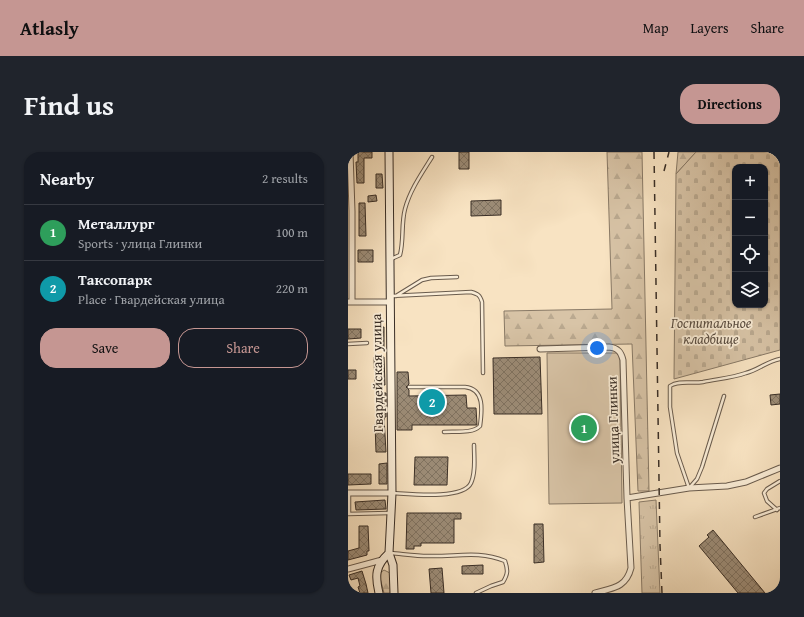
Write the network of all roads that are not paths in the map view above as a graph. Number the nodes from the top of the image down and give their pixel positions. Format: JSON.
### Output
{"nodes":[{"id":1,"x":350,"y":152,"type":"edge"},
{"id":2,"x":389,"y":152,"type":"edge"},
{"id":3,"x":432,"y":157,"type":"dead end"},
{"id":4,"x":389,"y":260,"type":"junction"},
{"id":5,"x":457,"y":277,"type":"dead end"},
{"id":6,"x":391,"y":298,"type":"junction"},
{"id":7,"x":350,"y":302,"type":"edge"},
{"id":8,"x":367,"y":343,"type":"dead end"},
{"id":9,"x":348,"y":344,"type":"edge"},
{"id":10,"x":540,"y":349,"type":"dead end"},
{"id":11,"x":780,"y":359,"type":"edge"},
{"id":12,"x":483,"y":373,"type":"dead end"},
{"id":13,"x":409,"y":387,"type":"dead end"},
{"id":14,"x":724,"y":396,"type":"dead end"},
{"id":15,"x":444,"y":432,"type":"dead end"},
{"id":16,"x":474,"y":445,"type":"dead end"},
{"id":17,"x":780,"y":468,"type":"edge"},
{"id":18,"x":780,"y":481,"type":"edge"},
{"id":19,"x":689,"y":488,"type":"junction"},
{"id":20,"x":392,"y":493,"type":"junction"},
{"id":21,"x":348,"y":494,"type":"edge"},
{"id":22,"x":627,"y":498,"type":"junction"},
{"id":23,"x":778,"y":509,"type":"edge"},
{"id":24,"x":392,"y":513,"type":"junction"},
{"id":25,"x":349,"y":514,"type":"edge"},
{"id":26,"x":755,"y":517,"type":"dead end"},
{"id":27,"x":389,"y":553,"type":"junction"},
{"id":28,"x":382,"y":560,"type":"junction"},
{"id":29,"x":348,"y":569,"type":"edge"},
{"id":30,"x":379,"y":593,"type":"edge"},
{"id":31,"x":394,"y":593,"type":"edge"},
{"id":32,"x":476,"y":593,"type":"edge"},
{"id":33,"x":595,"y":593,"type":"edge"}],
"edges":[{"from":1,"to":7,"type":"street"},
{"from":2,"to":4,"type":"street","name":"Гвардейская улица"},
{"from":3,"to":4,"type":"lane"},
{"from":4,"to":6,"type":"street","name":"Гвардейская улица"},
{"from":5,"to":6,"type":"lane"},
{"from":6,"to":7,"type":"street"},
{"from":6,"to":12,"type":"lane"},
{"from":6,"to":20,"type":"street","name":"Гвардейская улица"},
{"from":8,"to":9,"type":"lane"},
{"from":10,"to":22,"type":"street","name":"улица Глинки"},
{"from":11,"to":19,"type":"lane"},
{"from":13,"to":15,"type":"lane"},
{"from":14,"to":19,"type":"lane"},
{"from":16,"to":20,"type":"lane"},
{"from":17,"to":19,"type":"street"},
{"from":18,"to":23,"type":"lane"},
{"from":19,"to":22,"type":"street"},
{"from":20,"to":21,"type":"street"},
{"from":20,"to":24,"type":"street","name":"Гвардейская улица"},
{"from":21,"to":25,"type":"lane"},
{"from":22,"to":33,"type":"street","name":"улица Глинки"},
{"from":23,"to":26,"type":"lane"},
{"from":24,"to":25,"type":"lane"},
{"from":24,"to":27,"type":"street","name":"Гвардейская улица"},
{"from":27,"to":28,"type":"street"},
{"from":27,"to":31,"type":"street","name":"Гвардейская улица"},
{"from":27,"to":32,"type":"lane"},
{"from":28,"to":29,"type":"street"},
{"from":28,"to":30,"type":"street"}]}
